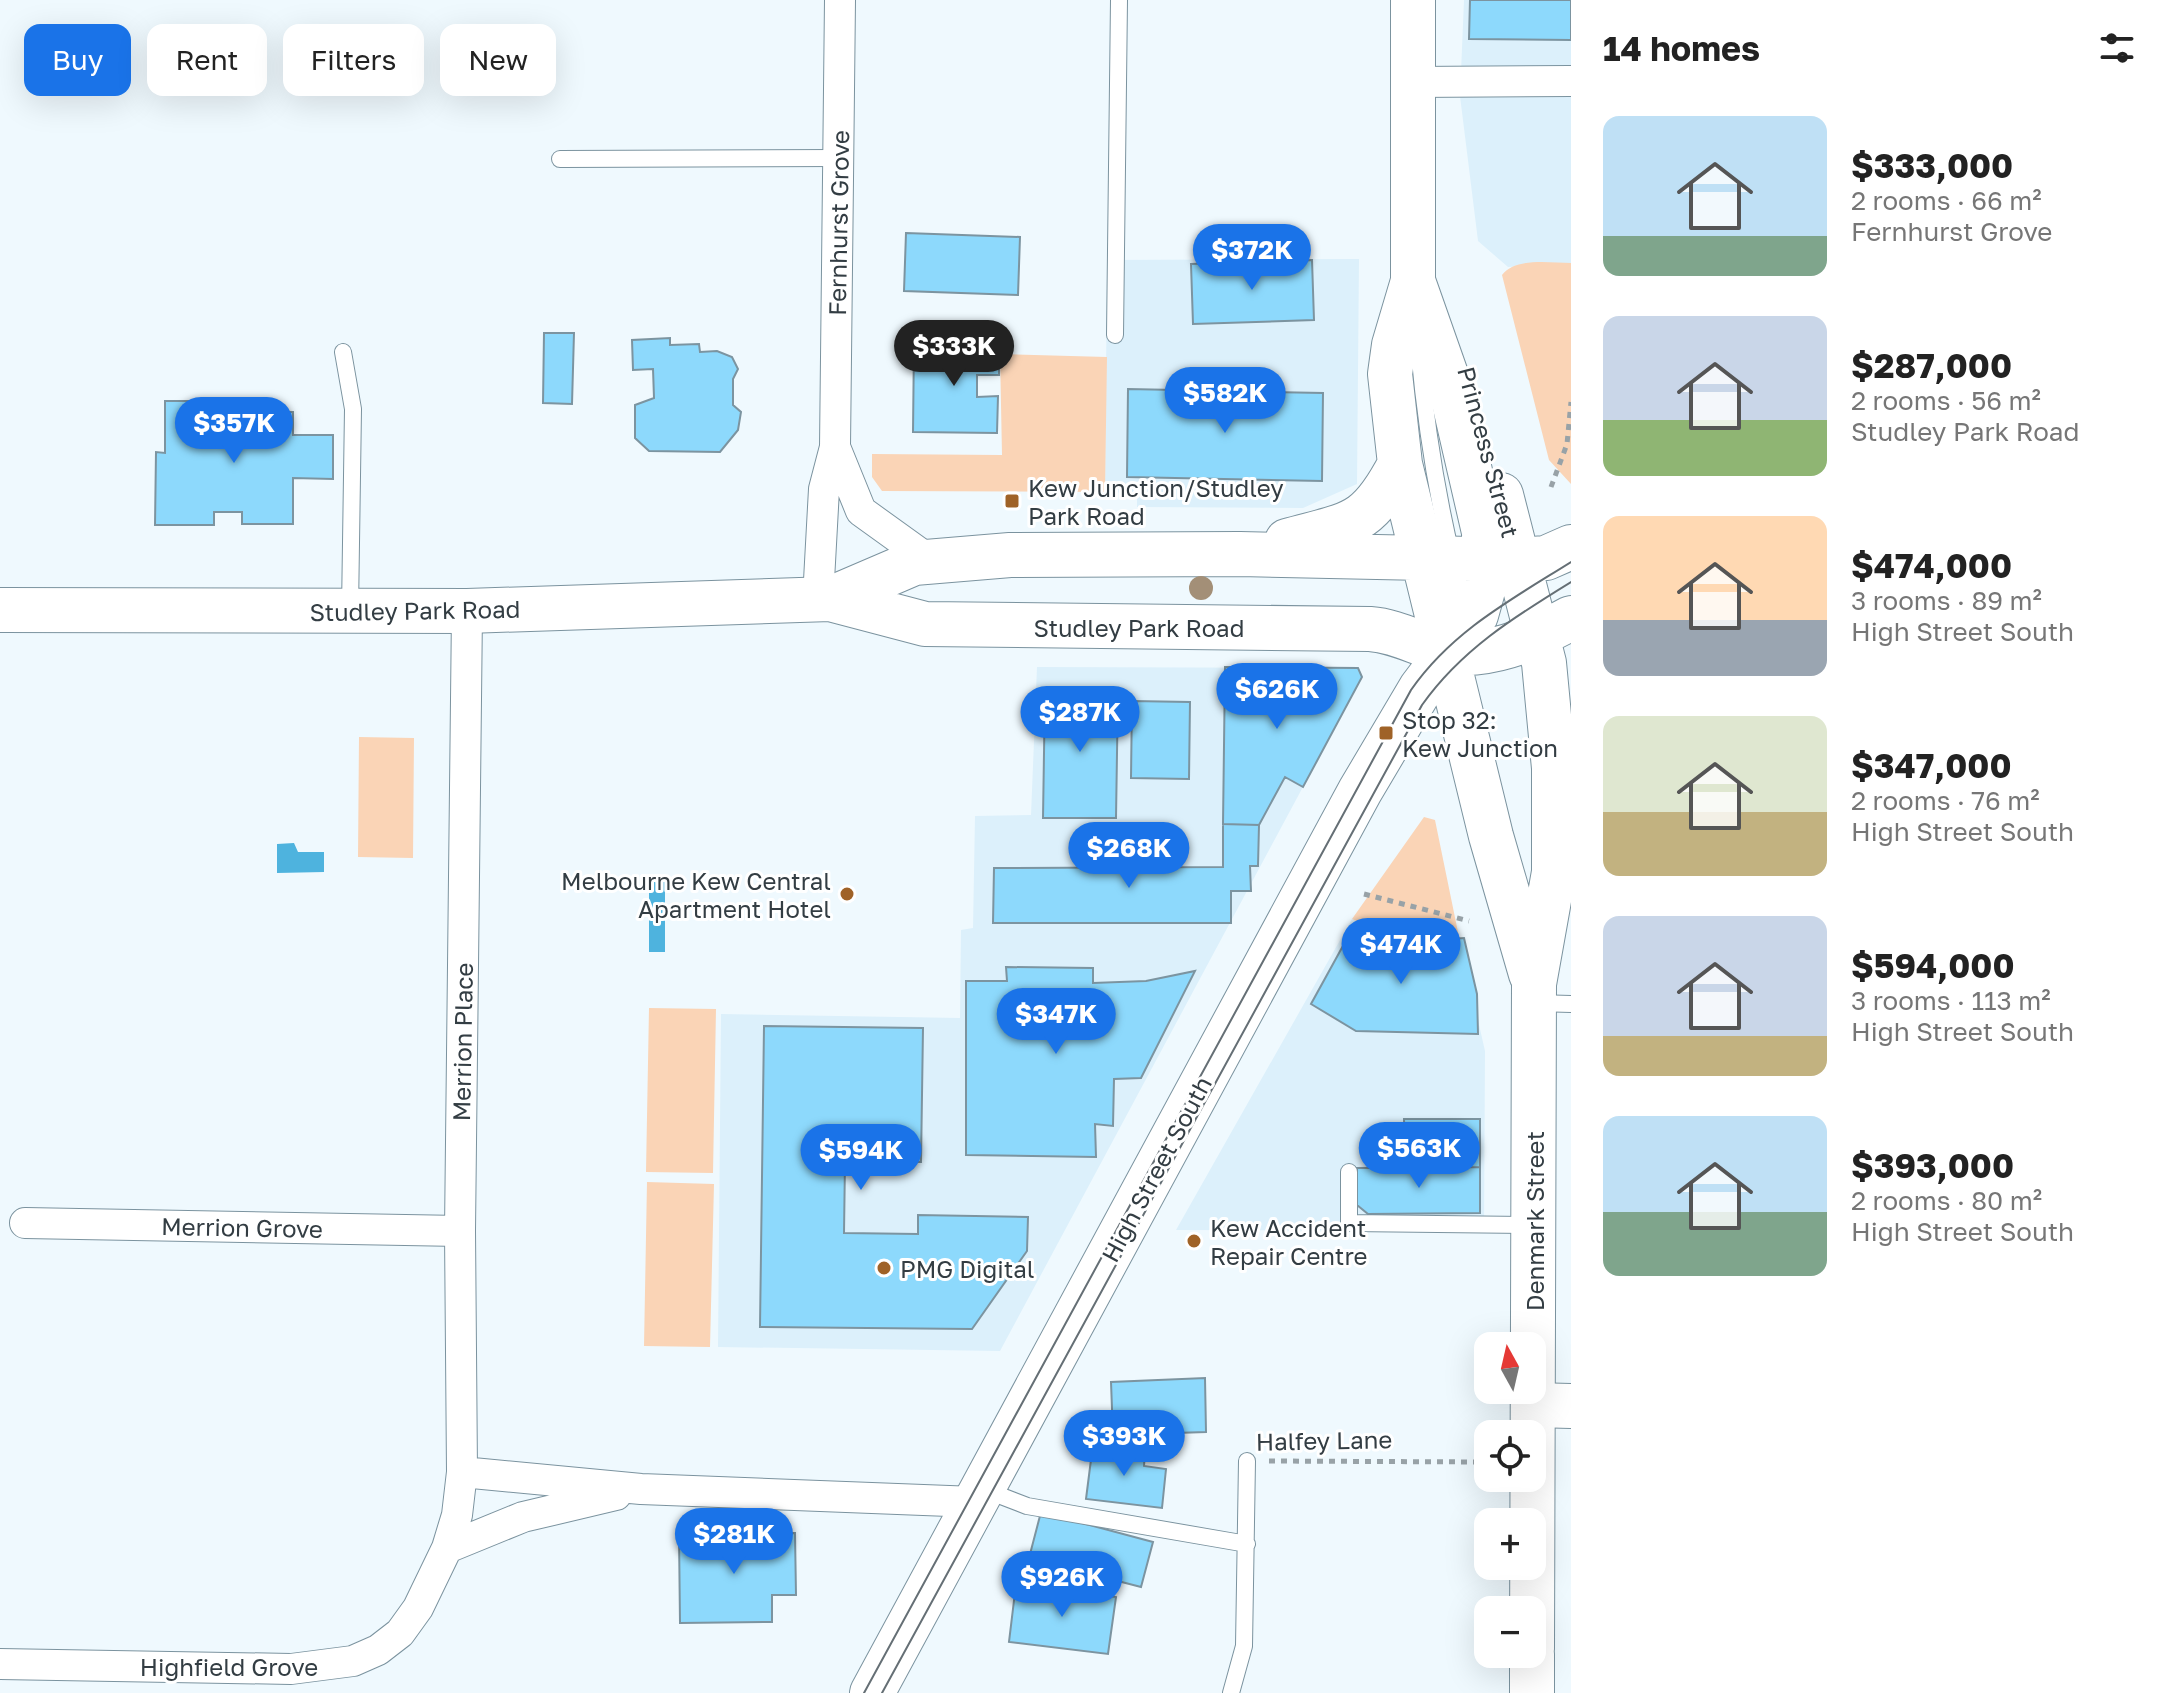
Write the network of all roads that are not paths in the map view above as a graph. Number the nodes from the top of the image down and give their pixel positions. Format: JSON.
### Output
{"nodes":[{"id":1,"x":840,"y":0,"type":"edge"},
{"id":2,"x":1119,"y":0,"type":"edge"},
{"id":3,"x":1413,"y":0,"type":"edge"},
{"id":4,"x":1571,"y":81,"type":"edge"},
{"id":5,"x":1413,"y":82,"type":"junction"},
{"id":6,"x":839,"y":158,"type":"junction"},
{"id":7,"x":560,"y":159,"type":"dead end"},
{"id":8,"x":1413,"y":281,"type":"junction"},
{"id":9,"x":1115,"y":335,"type":"dead end"},
{"id":10,"x":343,"y":352,"type":"dead end"},
{"id":11,"x":835,"y":447,"type":"junction"},
{"id":12,"x":1400,"y":464,"type":"junction"},
{"id":13,"x":1571,"y":547,"type":"edge"},
{"id":14,"x":1240,"y":554,"type":"junction"},
{"id":15,"x":1469,"y":559,"type":"junction"},
{"id":16,"x":929,"y":560,"type":"junction"},
{"id":17,"x":824,"y":599,"type":"junction"},
{"id":18,"x":0,"y":610,"type":"edge"},
{"id":19,"x":350,"y":611,"type":"junction"},
{"id":20,"x":467,"y":611,"type":"junction"},
{"id":21,"x":1555,"y":627,"type":"edge"},
{"id":22,"x":1465,"y":642,"type":"junction"},
{"id":23,"x":1561,"y":708,"type":"edge"},
{"id":24,"x":1546,"y":997,"type":"edge"},
{"id":25,"x":1349,"y":1172,"type":"dead end"},
{"id":26,"x":25,"y":1223,"type":"dead end"},
{"id":27,"x":1534,"y":1225,"type":"junction"},
{"id":28,"x":460,"y":1231,"type":"junction"},
{"id":29,"x":1553,"y":1406,"type":"edge"},
{"id":30,"x":1247,"y":1461,"type":"road end"},
{"id":31,"x":462,"y":1472,"type":"junction"},
{"id":32,"x":641,"y":1489,"type":"junction"},
{"id":33,"x":979,"y":1496,"type":"junction"},
{"id":34,"x":1247,"y":1544,"type":"junction"},
{"id":35,"x":447,"y":1548,"type":"junction"},
{"id":36,"x":1537,"y":1596,"type":"edge"},
{"id":37,"x":0,"y":1664,"type":"edge"},
{"id":38,"x":1532,"y":1668,"type":"edge"},
{"id":39,"x":872,"y":1693,"type":"edge"},
{"id":40,"x":1231,"y":1693,"type":"edge"},
{"id":41,"x":1532,"y":1693,"type":"edge"}],
"edges":[{"from":1,"to":6,"type":"street","name":"Fernhurst Grove"},
{"from":2,"to":9,"type":"lane"},
{"from":3,"to":5,"type":"main road","name":"Princess Street"},
{"from":4,"to":5,"type":"street"},
{"from":5,"to":8,"type":"main road","name":"Princess Street"},
{"from":6,"to":7,"type":"lane"},
{"from":6,"to":11,"type":"street","name":"Fernhurst Grove"},
{"from":8,"to":12,"type":"main road","name":"Princess Street"},
{"from":8,"to":15,"type":"lane"},
{"from":8,"to":15,"type":"main road","name":"Princess Street"},
{"from":10,"to":19,"type":"lane"},
{"from":11,"to":16,"type":"street","name":"Fernhurst Grove"},
{"from":11,"to":17,"type":"street","name":"Fernhurst Grove"},
{"from":12,"to":14,"type":"main road"},
{"from":12,"to":15,"type":"main road","name":"Princess Street"},
{"from":13,"to":15,"type":"main road","name":"Studley Park Road"},
{"from":14,"to":15,"type":"main road","name":"Studley Park Road"},
{"from":14,"to":16,"type":"main road","name":"Studley Park Road"},
{"from":15,"to":21,"type":"main road","name":"Princess Street"},
{"from":15,"to":22,"type":"main road","name":"Princess Street"},
{"from":15,"to":22,"type":"main road","name":"High Street South"},
{"from":16,"to":17,"type":"main road","name":"Studley Park Road"},
{"from":17,"to":20,"type":"main road","name":"Studley Park Road"},
{"from":17,"to":22,"type":"main road","name":"Studley Park Road"},
{"from":18,"to":19,"type":"main road","name":"Studley Park Road"},
{"from":19,"to":20,"type":"main road","name":"Studley Park Road"},
{"from":20,"to":28,"type":"street","name":"Merrion Place"},
{"from":21,"to":22,"type":"main road"},
{"from":21,"to":23,"type":"main road","name":"Denmark Street"},
{"from":22,"to":24,"type":"main road","name":"Denmark Street"},
{"from":22,"to":33,"type":"main road","name":"High Street South"},
{"from":23,"to":24,"type":"main road","name":"Denmark Street"},
{"from":24,"to":27,"type":"main road","name":"Denmark Street"},
{"from":25,"to":27,"type":"lane"},
{"from":26,"to":28,"type":"street","name":"Merrion Grove"},
{"from":27,"to":29,"type":"main road","name":"Denmark Street"},
{"from":28,"to":31,"type":"street","name":"Merrion Place"},
{"from":29,"to":36,"type":"main road","name":"Denmark Street"},
{"from":30,"to":34,"type":"lane","name":"Halfey Lane"},
{"from":31,"to":32,"type":"street"},
{"from":31,"to":35,"type":"street","name":"Highfield Grove"},
{"from":32,"to":33,"type":"street"},
{"from":32,"to":35,"type":"street"},
{"from":33,"to":34,"type":"lane"},
{"from":33,"to":39,"type":"main road","name":"High Street South"},
{"from":34,"to":40,"type":"lane","name":"Halfey Lane"},
{"from":35,"to":37,"type":"street","name":"Highfield Grove"},
{"from":38,"to":41,"type":"main road","name":"Denmark Street"}]}
